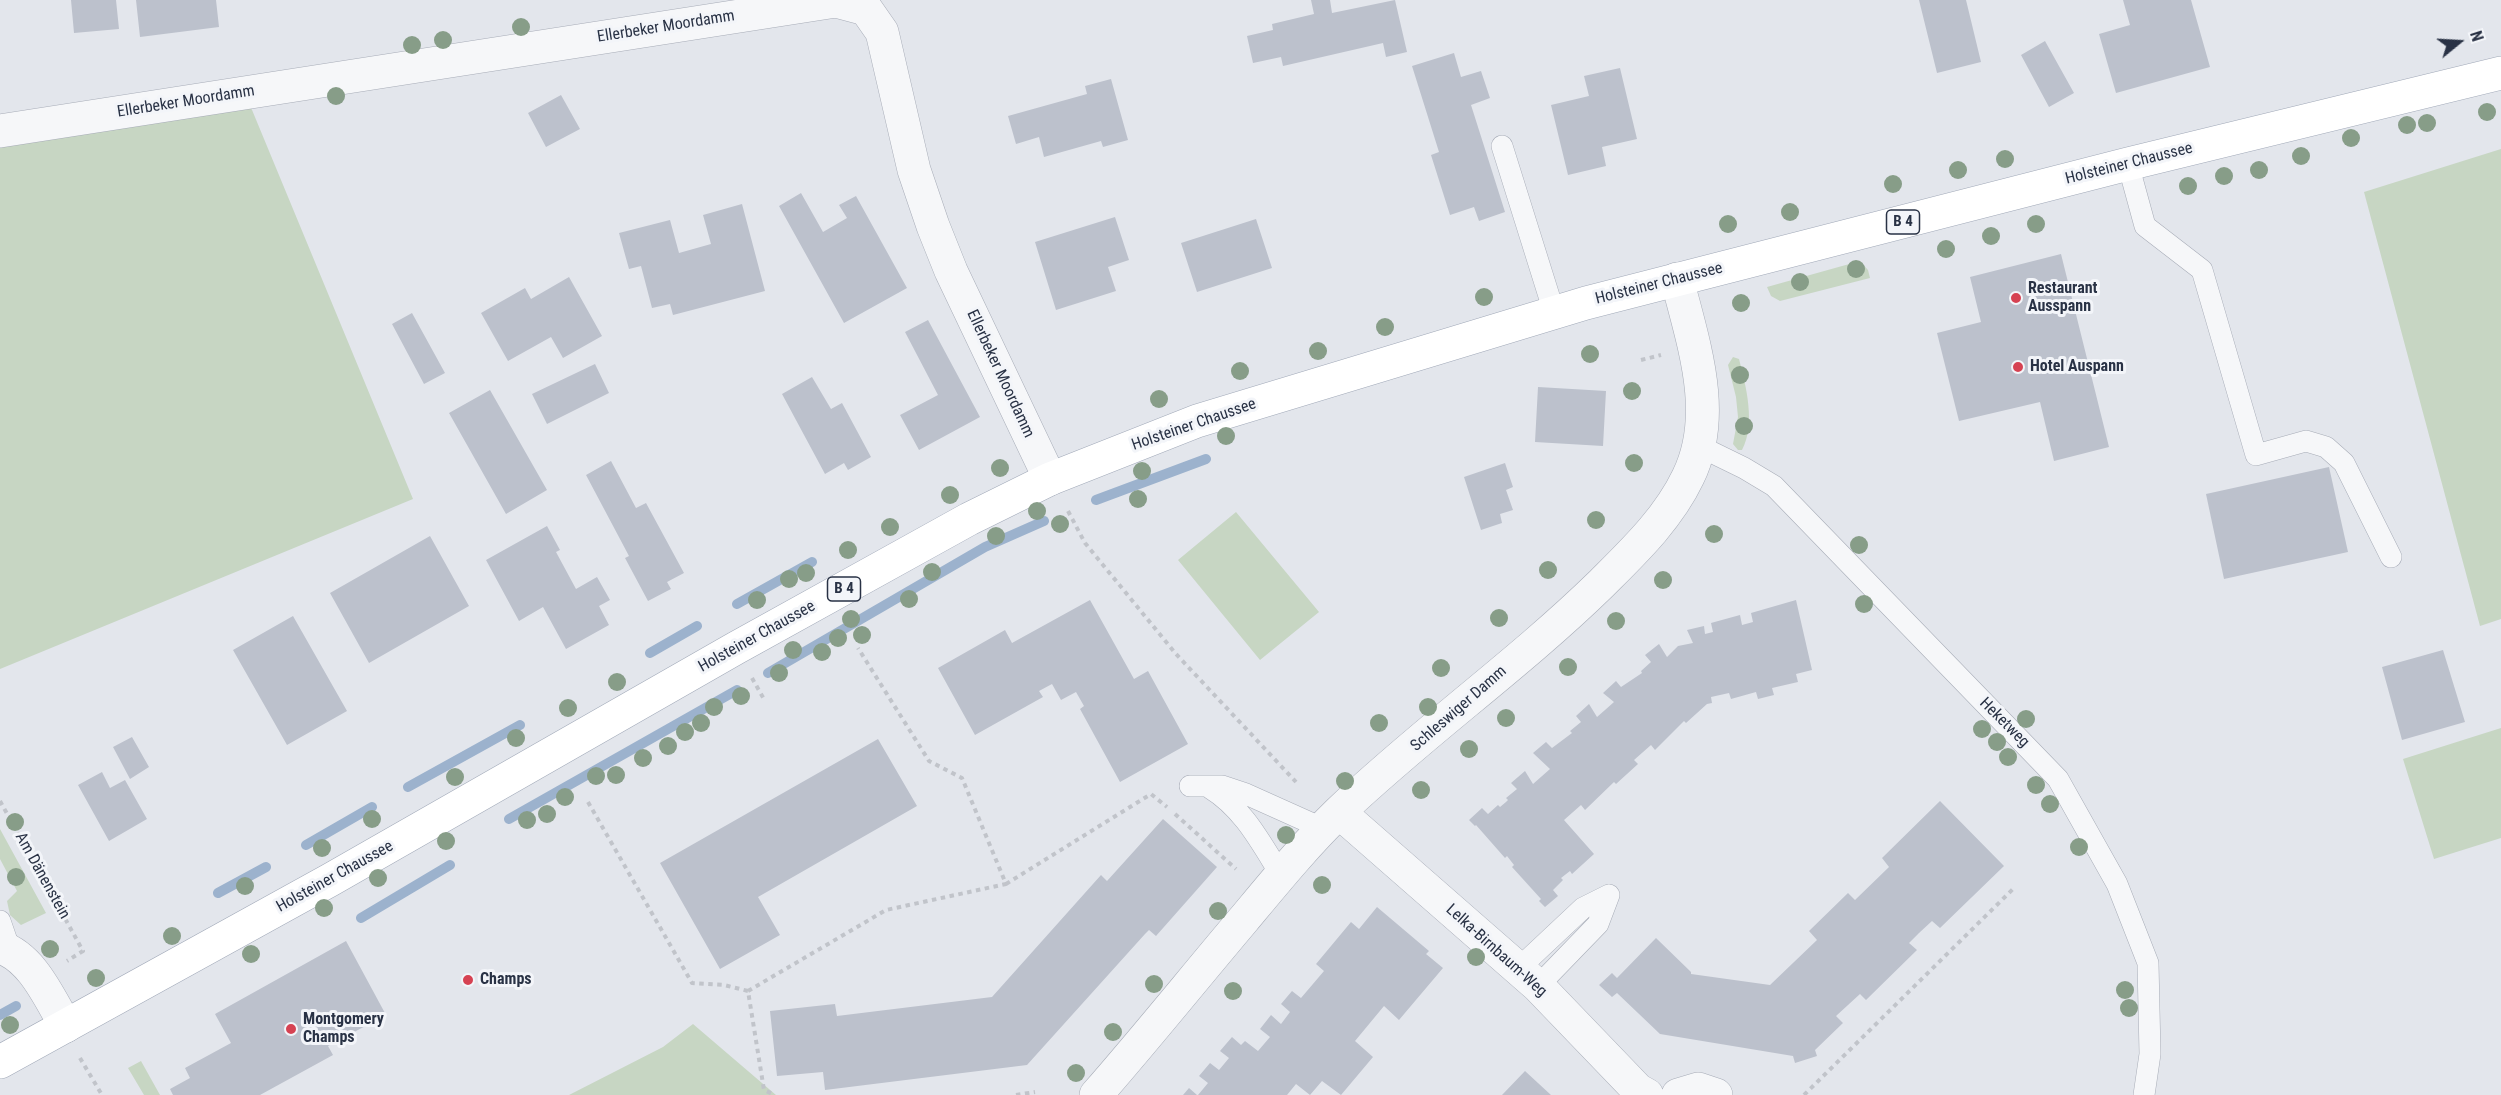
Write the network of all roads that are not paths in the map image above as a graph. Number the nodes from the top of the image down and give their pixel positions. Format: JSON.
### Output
{"nodes":[{"id":1,"x":2501,"y":73,"type":"edge"},
{"id":2,"x":0,"y":131,"type":"edge"},
{"id":3,"x":1502,"y":146,"type":"dead end"},
{"id":4,"x":2128,"y":164,"type":"junction"},
{"id":5,"x":1677,"y":279,"type":"junction"},
{"id":6,"x":1554,"y":312,"type":"junction"},
{"id":7,"x":1699,"y":446,"type":"junction"},
{"id":8,"x":1050,"y":479,"type":"junction"},
{"id":9,"x":2391,"y":557,"type":"dead end"},
{"id":10,"x":1331,"y":821,"type":"junction"},
{"id":11,"x":1281,"y":875,"type":"junction"},
{"id":12,"x":3,"y":939,"type":"edge"},
{"id":13,"x":66,"y":1026,"type":"junction"},
{"id":14,"x":0,"y":1062,"type":"edge"},
{"id":15,"x":1096,"y":1095,"type":"edge"},
{"id":16,"x":1647,"y":1095,"type":"edge"},
{"id":17,"x":1678,"y":1095,"type":"edge"},
{"id":18,"x":1716,"y":1095,"type":"edge"},
{"id":19,"x":2144,"y":1095,"type":"edge"}],
"edges":[{"from":1,"to":4,"type":"main road","name":"Holsteiner Chaussee","number":"B 4"},
{"from":2,"to":8,"type":"street","name":"Ellerbeker Moordamm"},
{"from":3,"to":6,"type":"lane"},
{"from":4,"to":5,"type":"main road","name":"Holsteiner Chaussee","number":"B 4"},
{"from":4,"to":9,"type":"lane"},
{"from":5,"to":6,"type":"main road","name":"Holsteiner Chaussee","number":"B 4"},
{"from":5,"to":7,"type":"street","name":"Schleswiger Damm"},
{"from":6,"to":8,"type":"main road","name":"Holsteiner Chaussee","number":"B 4"},
{"from":7,"to":10,"type":"street","name":"Schleswiger Damm"},
{"from":7,"to":19,"type":"lane","name":"Heketweg"},
{"from":8,"to":13,"type":"main road","name":"Holsteiner Chaussee","number":"B 4"},
{"from":10,"to":11,"type":"street","name":"Schleswiger Damm"},
{"from":10,"to":11,"type":"lane"},
{"from":10,"to":16,"type":"street","name":"Lelka-Birnbaum-Weg"},
{"from":11,"to":15,"type":"street","name":"Schleswiger Damm"},
{"from":12,"to":13,"type":"street"},
{"from":13,"to":14,"type":"main road","name":"Holsteiner Chaussee","number":"B 4"},
{"from":17,"to":18,"type":"street"}]}
